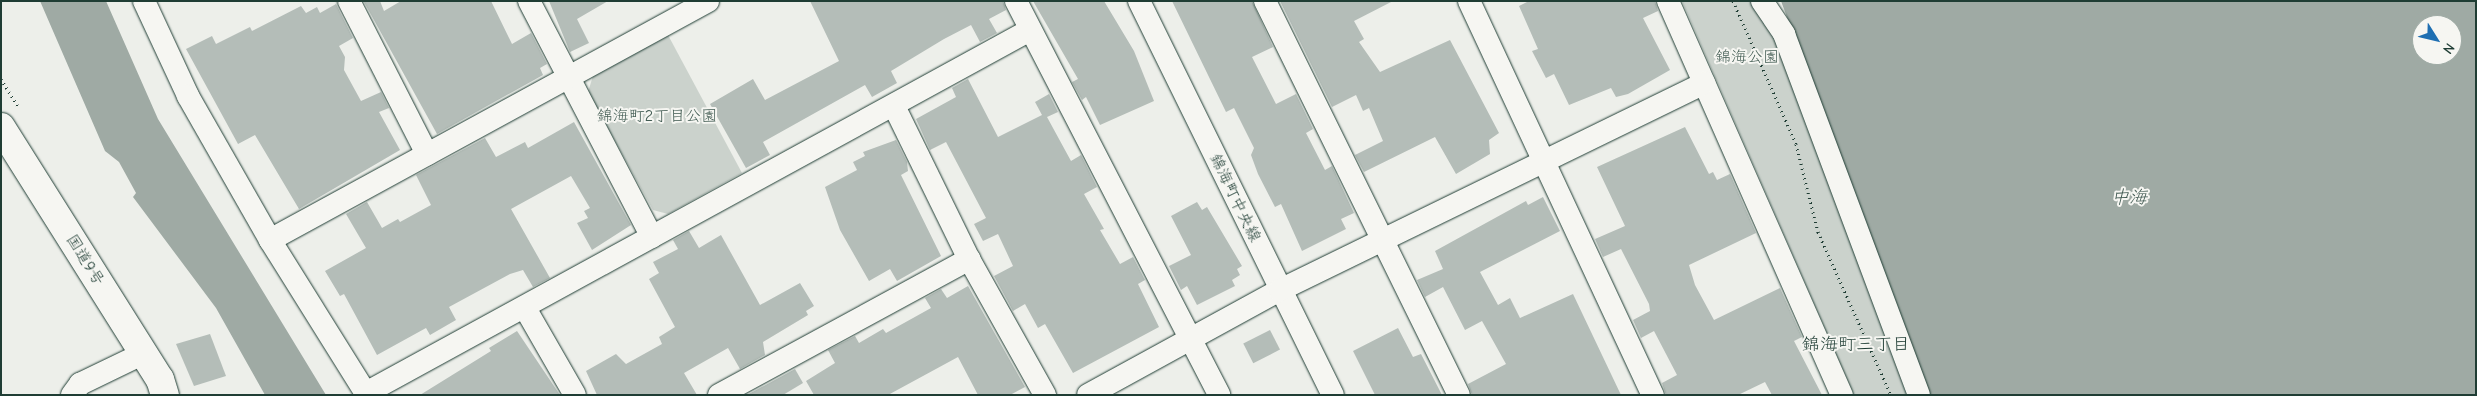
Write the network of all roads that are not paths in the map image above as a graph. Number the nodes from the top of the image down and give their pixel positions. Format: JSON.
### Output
{"nodes":[{"id":1,"x":144,"y":1,"type":"edge"},
{"id":2,"x":349,"y":1,"type":"edge"},
{"id":3,"x":529,"y":1,"type":"edge"},
{"id":4,"x":708,"y":1,"type":"edge"},
{"id":5,"x":1016,"y":1,"type":"edge"},
{"id":6,"x":1139,"y":1,"type":"edge"},
{"id":7,"x":1265,"y":1,"type":"edge"},
{"id":8,"x":1470,"y":1,"type":"edge"},
{"id":9,"x":1668,"y":1,"type":"edge"},
{"id":10,"x":1762,"y":1,"type":"edge"},
{"id":11,"x":1030,"y":30,"type":"junction"},
{"id":12,"x":568,"y":78,"type":"junction"},
{"id":13,"x":1704,"y":83,"type":"junction"},
{"id":14,"x":894,"y":106,"type":"junction"},
{"id":15,"x":1,"y":126,"type":"edge"},
{"id":16,"x":427,"y":154,"type":"junction"},
{"id":17,"x":1542,"y":161,"type":"junction"},
{"id":18,"x":652,"y":237,"type":"junction"},
{"id":19,"x":270,"y":240,"type":"junction"},
{"id":20,"x":1382,"y":240,"type":"junction"},
{"id":21,"x":969,"y":259,"type":"junction"},
{"id":22,"x":1280,"y":290,"type":"junction"},
{"id":23,"x":525,"y":308,"type":"junction"},
{"id":24,"x":1190,"y":339,"type":"junction"},
{"id":25,"x":144,"y":353,"type":"junction"},
{"id":26,"x":366,"y":394,"type":"edge"},
{"id":27,"x":72,"y":395,"type":"edge"},
{"id":28,"x":165,"y":395,"type":"edge"},
{"id":29,"x":575,"y":395,"type":"edge"},
{"id":30,"x":718,"y":395,"type":"edge"},
{"id":31,"x":1045,"y":395,"type":"edge"},
{"id":32,"x":1088,"y":395,"type":"edge"},
{"id":33,"x":1219,"y":395,"type":"edge"},
{"id":34,"x":1333,"y":395,"type":"edge"},
{"id":35,"x":1459,"y":395,"type":"edge"},
{"id":36,"x":1653,"y":395,"type":"edge"},
{"id":37,"x":1842,"y":395,"type":"edge"},
{"id":38,"x":1919,"y":395,"type":"edge"}],
"edges":[{"from":1,"to":19,"type":"street"},
{"from":2,"to":16,"type":"street"},
{"from":3,"to":12,"type":"street"},
{"from":4,"to":12,"type":"street"},
{"from":5,"to":11,"type":"street"},
{"from":6,"to":22,"type":"street","name":"錦海町中央線"},
{"from":7,"to":20,"type":"street"},
{"from":8,"to":17,"type":"street"},
{"from":9,"to":13,"type":"street"},
{"from":10,"to":38,"type":"street"},
{"from":11,"to":14,"type":"street"},
{"from":11,"to":24,"type":"street"},
{"from":12,"to":16,"type":"street"},
{"from":12,"to":18,"type":"street"},
{"from":13,"to":17,"type":"street"},
{"from":13,"to":37,"type":"street"},
{"from":14,"to":18,"type":"street"},
{"from":14,"to":21,"type":"street"},
{"from":15,"to":25,"type":"highway","name":"国道9号"},
{"from":16,"to":19,"type":"street"},
{"from":17,"to":20,"type":"street"},
{"from":17,"to":36,"type":"street"},
{"from":18,"to":23,"type":"street"},
{"from":19,"to":26,"type":"street"},
{"from":20,"to":22,"type":"street"},
{"from":20,"to":35,"type":"street"},
{"from":21,"to":30,"type":"street"},
{"from":21,"to":31,"type":"street"},
{"from":22,"to":24,"type":"street"},
{"from":22,"to":34,"type":"street","name":"錦海町中央線"},
{"from":23,"to":26,"type":"street"},
{"from":23,"to":29,"type":"street"},
{"from":24,"to":32,"type":"street"},
{"from":24,"to":33,"type":"street"},
{"from":25,"to":27,"type":"street"},
{"from":25,"to":28,"type":"highway","name":"国道9号"}]}
